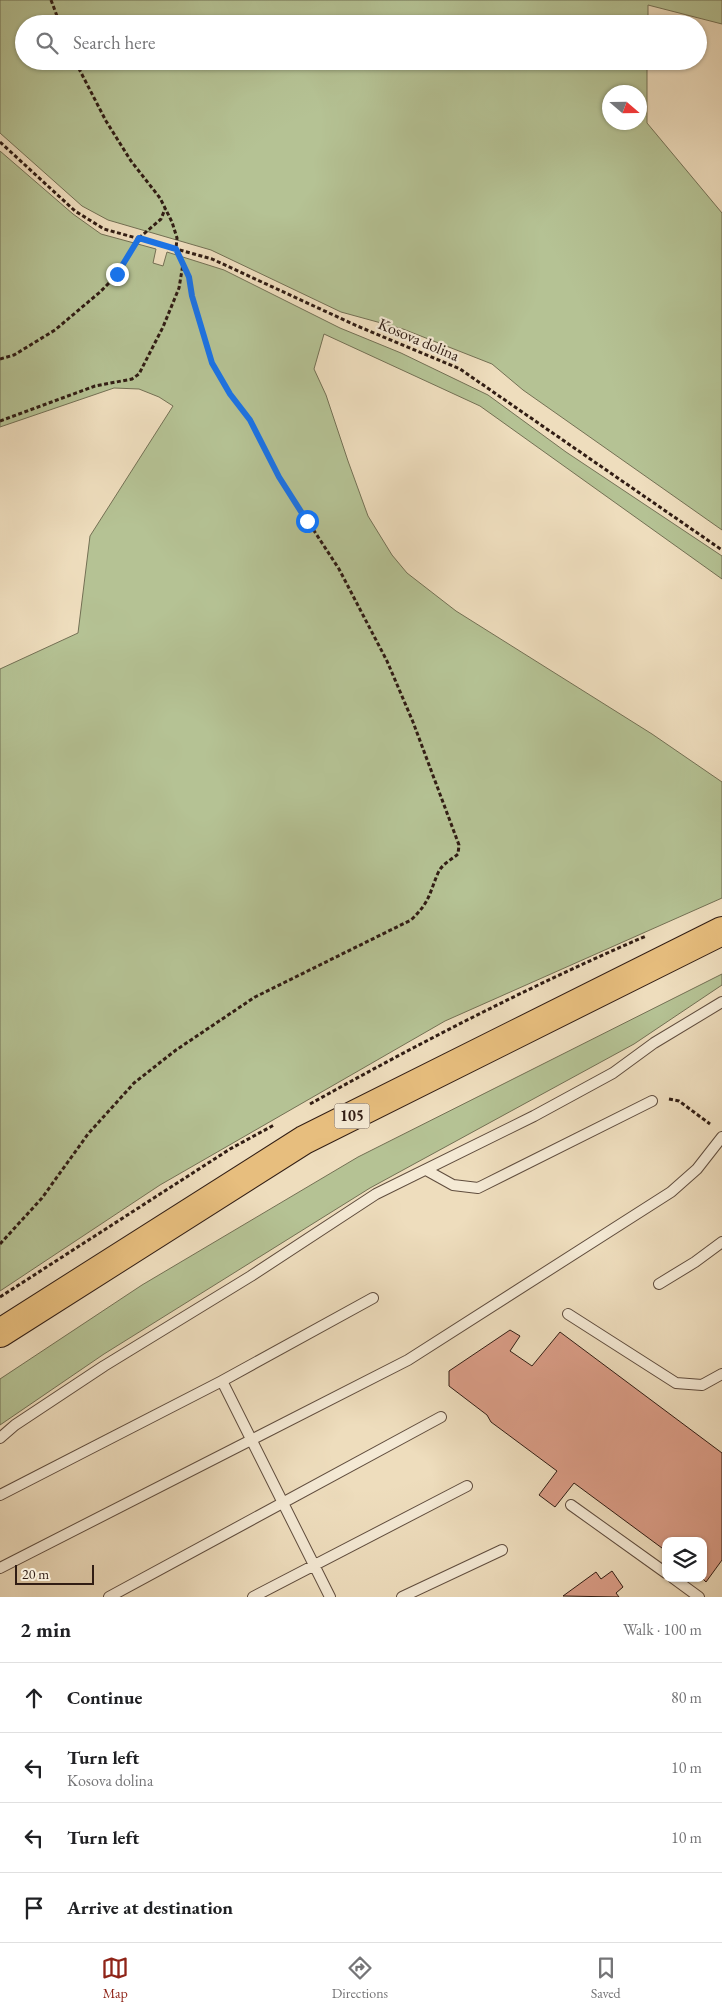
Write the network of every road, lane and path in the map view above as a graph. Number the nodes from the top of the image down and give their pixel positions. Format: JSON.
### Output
{"nodes":[{"id":1,"x":51,"y":0,"type":"edge"},
{"id":2,"x":57,"y":15,"type":"edge"},
{"id":3,"x":80,"y":70,"type":"edge"},
{"id":4,"x":0,"y":142,"type":"edge"},
{"id":5,"x":165,"y":208,"type":"junction"},
{"id":6,"x":139,"y":238,"type":"junction"},
{"id":7,"x":176,"y":249,"type":"junction"},
{"id":8,"x":183,"y":264,"type":"junction"},
{"id":9,"x":0,"y":359,"type":"edge"},
{"id":10,"x":0,"y":421,"type":"edge"},
{"id":11,"x":722,"y":550,"type":"edge"},
{"id":12,"x":722,"y":931,"type":"edge"},
{"id":13,"x":722,"y":1002,"type":"edge"},
{"id":14,"x":652,"y":1101,"type":"joint"},
{"id":15,"x":719,"y":1133,"type":"edge"},
{"id":16,"x":426,"y":1170,"type":"junction"},
{"id":17,"x":722,"y":1242,"type":"edge"},
{"id":18,"x":0,"y":1244,"type":"edge"},
{"id":19,"x":659,"y":1284,"type":"dead end"},
{"id":20,"x":373,"y":1298,"type":"dead end"},
{"id":21,"x":568,"y":1314,"type":"dead end"},
{"id":22,"x":0,"y":1333,"type":"edge"},
{"id":23,"x":722,"y":1374,"type":"edge"},
{"id":24,"x":222,"y":1381,"type":"junction"},
{"id":25,"x":441,"y":1418,"type":"dead end"},
{"id":26,"x":0,"y":1438,"type":"edge"},
{"id":27,"x":250,"y":1439,"type":"junction"},
{"id":28,"x":467,"y":1486,"type":"dead end"},
{"id":29,"x":0,"y":1495,"type":"edge"},
{"id":30,"x":282,"y":1503,"type":"junction"},
{"id":31,"x":571,"y":1505,"type":"dead end"},
{"id":32,"x":502,"y":1550,"type":"dead end"},
{"id":33,"x":314,"y":1565,"type":"junction"},
{"id":34,"x":0,"y":1568,"type":"edge"},
{"id":35,"x":662,"y":1570,"type":"edge"},
{"id":36,"x":678,"y":1582,"type":"edge"},
{"id":37,"x":109,"y":1597,"type":"edge"},
{"id":38,"x":253,"y":1597,"type":"edge"},
{"id":39,"x":330,"y":1597,"type":"edge"},
{"id":40,"x":402,"y":1597,"type":"edge"},
{"id":41,"x":699,"y":1597,"type":"edge"}],
"edges":[{"from":1,"to":2,"type":"path"},
{"from":3,"to":5,"type":"path"},
{"from":4,"to":6,"type":"path","name":"Kosova dolina"},
{"from":5,"to":6,"type":"path"},
{"from":5,"to":7,"type":"path"},
{"from":6,"to":7,"type":"path","name":"Kosova dolina"},
{"from":6,"to":9,"type":"path"},
{"from":7,"to":8,"type":"path"},
{"from":7,"to":11,"type":"path","name":"Kosova dolina"},
{"from":8,"to":10,"type":"path"},
{"from":8,"to":18,"type":"path"},
{"from":12,"to":22,"type":"main road","number":"105"},
{"from":13,"to":16,"type":"lane"},
{"from":14,"to":15,"type":"path"},
{"from":14,"to":16,"type":"lane"},
{"from":15,"to":27,"type":"lane"},
{"from":16,"to":26,"type":"lane"},
{"from":17,"to":19,"type":"lane"},
{"from":20,"to":24,"type":"lane"},
{"from":21,"to":23,"type":"lane"},
{"from":24,"to":27,"type":"lane"},
{"from":24,"to":29,"type":"lane"},
{"from":25,"to":30,"type":"lane"},
{"from":27,"to":30,"type":"lane"},
{"from":27,"to":34,"type":"lane"},
{"from":28,"to":33,"type":"lane"},
{"from":30,"to":33,"type":"lane"},
{"from":30,"to":37,"type":"lane"},
{"from":31,"to":35,"type":"lane"},
{"from":32,"to":40,"type":"lane"},
{"from":33,"to":38,"type":"lane"},
{"from":33,"to":39,"type":"lane"},
{"from":36,"to":41,"type":"lane"}]}
